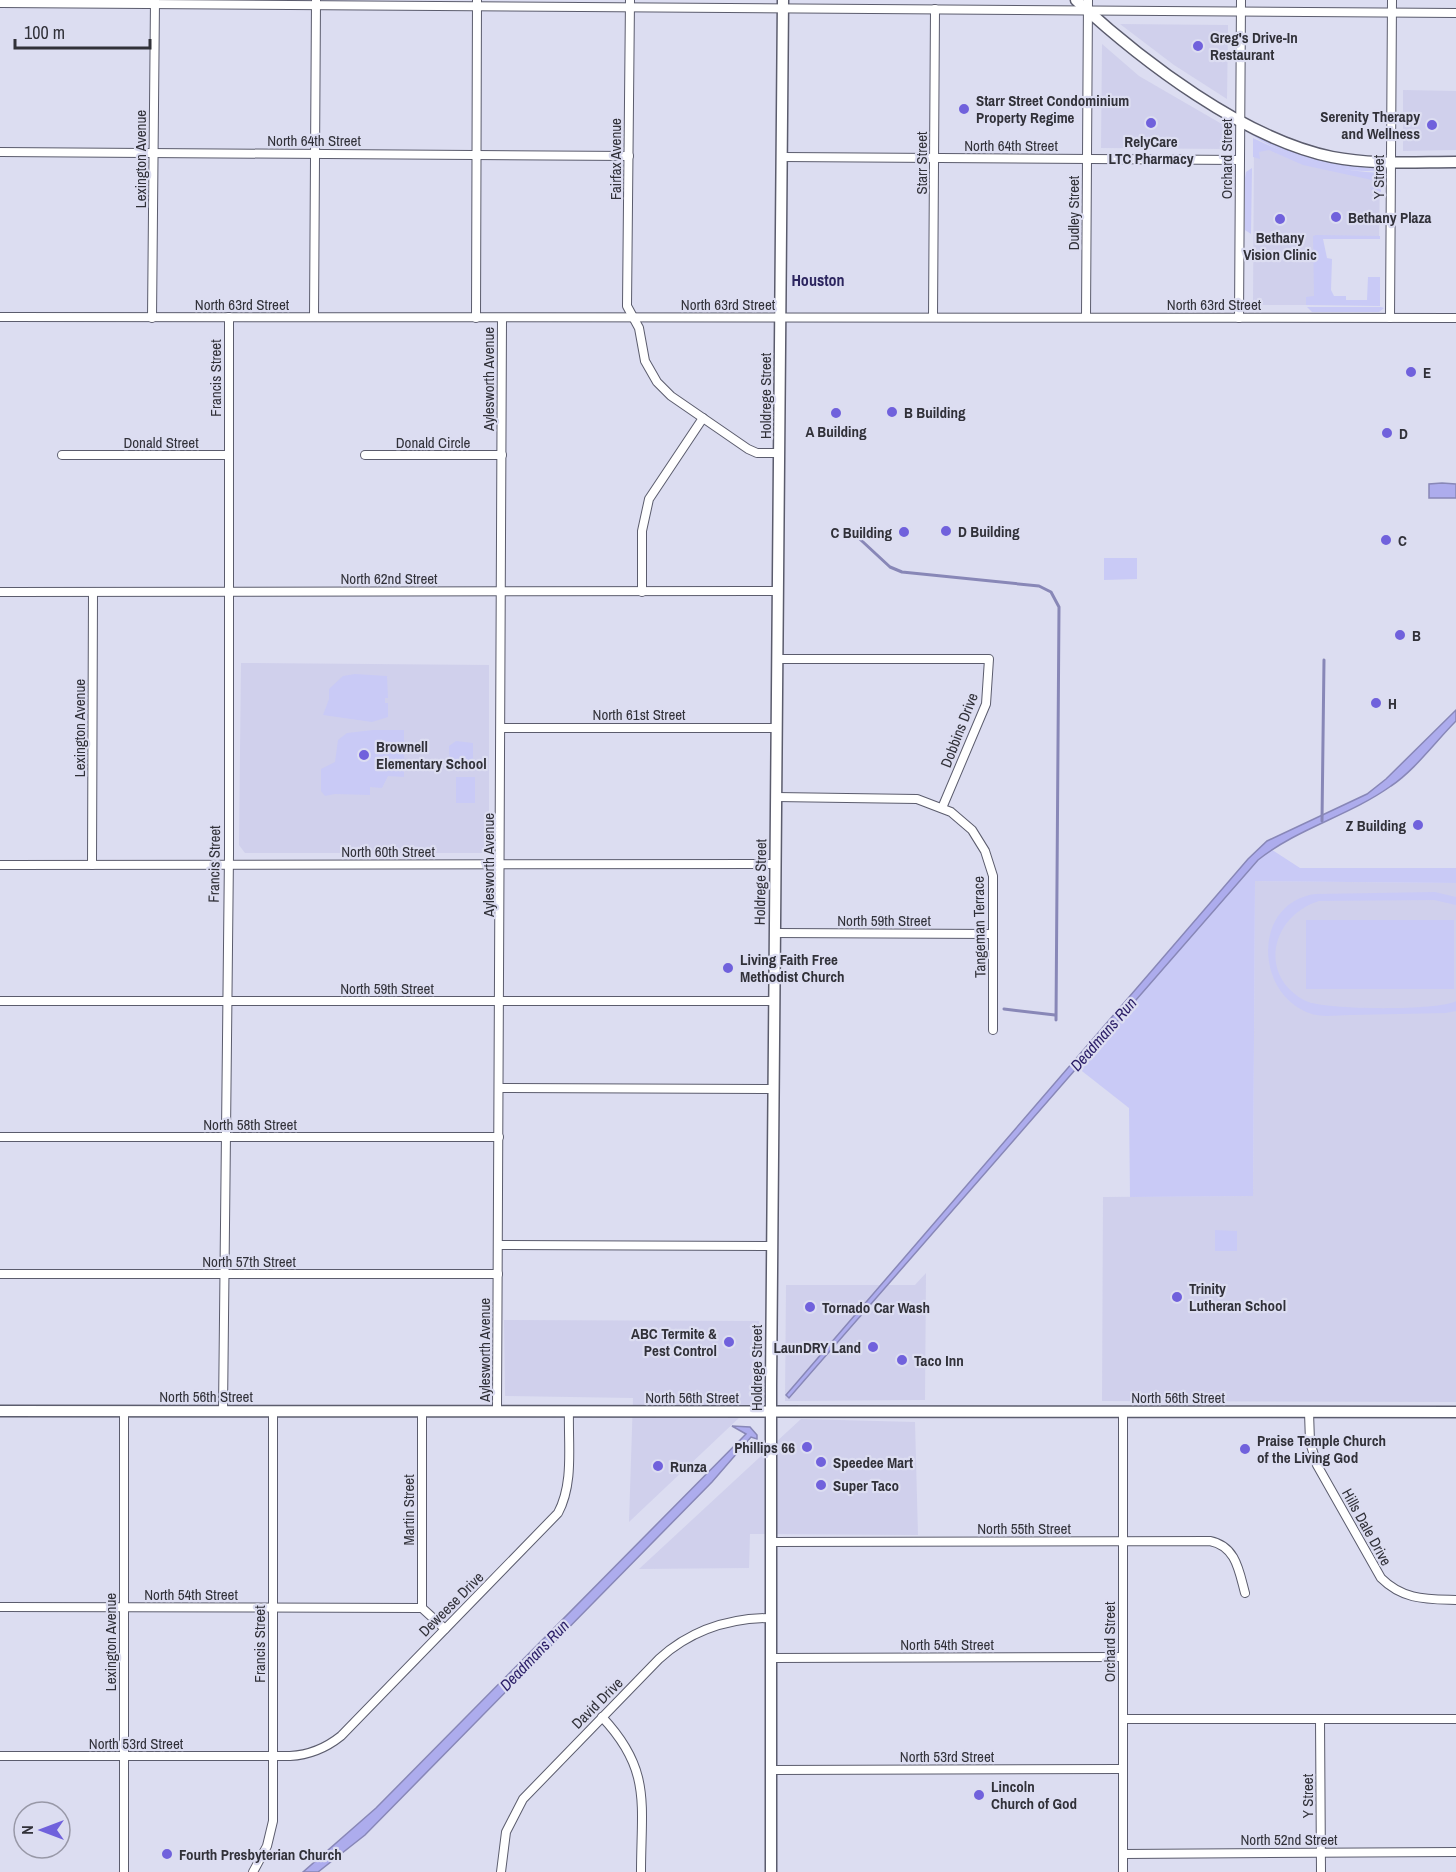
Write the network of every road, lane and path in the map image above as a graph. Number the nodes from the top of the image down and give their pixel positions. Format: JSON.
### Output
{"nodes":[{"id":1,"x":1077,"y":0,"type":"edge"},
{"id":2,"x":1241,"y":0,"type":"edge"},
{"id":3,"x":1392,"y":0,"type":"edge"},
{"id":4,"x":154,"y":2,"type":"edge"},
{"id":5,"x":0,"y":3,"type":"edge"},
{"id":6,"x":316,"y":3,"type":"edge"},
{"id":7,"x":477,"y":3,"type":"edge"},
{"id":8,"x":630,"y":4,"type":"edge"},
{"id":9,"x":783,"y":4,"type":"edge"},
{"id":10,"x":1088,"y":6,"type":"edge"},
{"id":11,"x":935,"y":9,"type":"junction"},
{"id":12,"x":1241,"y":12,"type":"junction"},
{"id":13,"x":1392,"y":12,"type":"junction"},
{"id":14,"x":1456,"y":13,"type":"edge"},
{"id":15,"x":1240,"y":119,"type":"junction"},
{"id":16,"x":0,"y":152,"type":"edge"},
{"id":17,"x":153,"y":153,"type":"junction"},
{"id":18,"x":315,"y":154,"type":"junction"},
{"id":19,"x":476,"y":155,"type":"junction"},
{"id":20,"x":629,"y":156,"type":"junction"},
{"id":21,"x":782,"y":157,"type":"junction"},
{"id":22,"x":934,"y":158,"type":"junction"},
{"id":23,"x":1087,"y":159,"type":"junction"},
{"id":24,"x":1240,"y":160,"type":"junction"},
{"id":25,"x":1391,"y":162,"type":"junction"},
{"id":26,"x":1456,"y":162,"type":"edge"},
{"id":27,"x":0,"y":317,"type":"edge"},
{"id":28,"x":229,"y":317,"type":"junction"},
{"id":29,"x":314,"y":317,"type":"junction"},
{"id":30,"x":633,"y":317,"type":"junction"},
{"id":31,"x":780,"y":317,"type":"junction"},
{"id":32,"x":1086,"y":317,"type":"junction"},
{"id":33,"x":152,"y":318,"type":"junction"},
{"id":34,"x":476,"y":318,"type":"junction"},
{"id":35,"x":502,"y":318,"type":"junction"},
{"id":36,"x":933,"y":318,"type":"junction"},
{"id":37,"x":1239,"y":318,"type":"junction"},
{"id":38,"x":1390,"y":318,"type":"junction"},
{"id":39,"x":1456,"y":318,"type":"edge"},
{"id":40,"x":703,"y":418,"type":"junction"},
{"id":41,"x":779,"y":453,"type":"junction"},
{"id":42,"x":229,"y":455,"type":"junction"},
{"id":43,"x":365,"y":455,"type":"dead end"},
{"id":44,"x":502,"y":455,"type":"junction"},
{"id":45,"x":62,"y":456,"type":"dead end"},
{"id":46,"x":229,"y":591,"type":"junction"},
{"id":47,"x":501,"y":591,"type":"junction"},
{"id":48,"x":778,"y":591,"type":"junction"},
{"id":49,"x":0,"y":592,"type":"edge"},
{"id":50,"x":93,"y":592,"type":"junction"},
{"id":51,"x":642,"y":592,"type":"junction"},
{"id":52,"x":777,"y":659,"type":"junction"},
{"id":53,"x":501,"y":728,"type":"junction"},
{"id":54,"x":777,"y":728,"type":"junction"},
{"id":55,"x":776,"y":797,"type":"junction"},
{"id":56,"x":942,"y":808,"type":"junction"},
{"id":57,"x":228,"y":864,"type":"junction"},
{"id":58,"x":501,"y":864,"type":"junction"},
{"id":59,"x":776,"y":864,"type":"junction"},
{"id":60,"x":0,"y":865,"type":"edge"},
{"id":61,"x":92,"y":865,"type":"junction"},
{"id":62,"x":775,"y":933,"type":"junction"},
{"id":63,"x":993,"y":934,"type":"junction"},
{"id":64,"x":0,"y":1001,"type":"edge"},
{"id":65,"x":226,"y":1001,"type":"junction"},
{"id":66,"x":500,"y":1001,"type":"junction"},
{"id":67,"x":774,"y":1001,"type":"junction"},
{"id":68,"x":993,"y":1030,"type":"dead end"},
{"id":69,"x":500,"y":1088,"type":"junction"},
{"id":70,"x":774,"y":1089,"type":"junction"},
{"id":71,"x":0,"y":1137,"type":"edge"},
{"id":72,"x":225,"y":1137,"type":"junction"},
{"id":73,"x":499,"y":1137,"type":"junction"},
{"id":74,"x":498,"y":1245,"type":"junction"},
{"id":75,"x":772,"y":1246,"type":"junction"},
{"id":76,"x":0,"y":1274,"type":"edge"},
{"id":77,"x":224,"y":1274,"type":"junction"},
{"id":78,"x":498,"y":1274,"type":"junction"},
{"id":79,"x":0,"y":1411,"type":"edge"},
{"id":80,"x":124,"y":1411,"type":"junction"},
{"id":81,"x":223,"y":1412,"type":"junction"},
{"id":82,"x":273,"y":1412,"type":"junction"},
{"id":83,"x":422,"y":1412,"type":"junction"},
{"id":84,"x":497,"y":1412,"type":"junction"},
{"id":85,"x":569,"y":1412,"type":"junction"},
{"id":86,"x":771,"y":1412,"type":"junction"},
{"id":87,"x":1123,"y":1412,"type":"junction"},
{"id":88,"x":1309,"y":1412,"type":"junction"},
{"id":89,"x":1456,"y":1412,"type":"edge"},
{"id":90,"x":1123,"y":1541,"type":"junction"},
{"id":91,"x":771,"y":1542,"type":"junction"},
{"id":92,"x":1245,"y":1593,"type":"dead end"},
{"id":93,"x":1456,"y":1600,"type":"edge"},
{"id":94,"x":0,"y":1607,"type":"edge"},
{"id":95,"x":124,"y":1607,"type":"junction"},
{"id":96,"x":273,"y":1607,"type":"junction"},
{"id":97,"x":422,"y":1608,"type":"junction"},
{"id":98,"x":771,"y":1618,"type":"junction"},
{"id":99,"x":445,"y":1629,"type":"junction"},
{"id":100,"x":1123,"y":1657,"type":"junction"},
{"id":101,"x":771,"y":1658,"type":"junction"},
{"id":102,"x":602,"y":1717,"type":"junction"},
{"id":103,"x":1123,"y":1719,"type":"junction"},
{"id":104,"x":1320,"y":1719,"type":"junction"},
{"id":105,"x":1456,"y":1719,"type":"edge"},
{"id":106,"x":0,"y":1756,"type":"edge"},
{"id":107,"x":124,"y":1756,"type":"junction"},
{"id":108,"x":273,"y":1757,"type":"junction"},
{"id":109,"x":1122,"y":1769,"type":"junction"},
{"id":110,"x":771,"y":1770,"type":"junction"},
{"id":111,"x":1456,"y":1852,"type":"edge"},
{"id":112,"x":1321,"y":1853,"type":"junction"},
{"id":113,"x":1123,"y":1854,"type":"junction"},
{"id":114,"x":124,"y":1872,"type":"edge"},
{"id":115,"x":253,"y":1872,"type":"edge"},
{"id":116,"x":501,"y":1872,"type":"edge"},
{"id":117,"x":641,"y":1872,"type":"edge"},
{"id":118,"x":771,"y":1872,"type":"edge"},
{"id":119,"x":1122,"y":1872,"type":"edge"},
{"id":120,"x":1321,"y":1872,"type":"edge"}],
"edges":[{"from":1,"to":10,"type":"main road"},
{"from":2,"to":12,"type":"street","name":"Orchard Street"},
{"from":3,"to":13,"type":"street","name":"Y Street"},
{"from":4,"to":5,"type":"street"},
{"from":4,"to":6,"type":"street"},
{"from":4,"to":17,"type":"street","name":"Lexington Avenue"},
{"from":6,"to":7,"type":"street"},
{"from":6,"to":18,"type":"street"},
{"from":7,"to":8,"type":"street"},
{"from":7,"to":19,"type":"street","name":"Aylesworth Avenue"},
{"from":8,"to":9,"type":"street"},
{"from":8,"to":20,"type":"street","name":"Fairfax Avenue"},
{"from":9,"to":11,"type":"street"},
{"from":9,"to":21,"type":"main road","name":"Holdrege Street"},
{"from":10,"to":11,"type":"street"},
{"from":10,"to":12,"type":"street"},
{"from":10,"to":15,"type":"main road"},
{"from":10,"to":23,"type":"street","name":"Dudley Street"},
{"from":11,"to":22,"type":"street","name":"Starr Street"},
{"from":12,"to":13,"type":"street"},
{"from":12,"to":15,"type":"street","name":"Orchard Street"},
{"from":13,"to":14,"type":"street"},
{"from":13,"to":25,"type":"street","name":"Y Street"},
{"from":15,"to":24,"type":"street","name":"Orchard Street"},
{"from":15,"to":25,"type":"main road"},
{"from":16,"to":17,"type":"street","name":"North 64th Street"},
{"from":17,"to":18,"type":"street","name":"North 64th Street"},
{"from":17,"to":33,"type":"street","name":"Lexington Avenue"},
{"from":18,"to":19,"type":"street","name":"North 64th Street"},
{"from":18,"to":29,"type":"street"},
{"from":19,"to":20,"type":"street","name":"North 64th Street"},
{"from":19,"to":34,"type":"street","name":"Aylesworth Avenue"},
{"from":20,"to":30,"type":"street","name":"Fairfax Avenue"},
{"from":21,"to":22,"type":"street","name":"North 64th Street"},
{"from":21,"to":31,"type":"main road","name":"Holdrege Street"},
{"from":22,"to":23,"type":"street","name":"North 64th Street"},
{"from":22,"to":36,"type":"street","name":"Starr Street"},
{"from":23,"to":24,"type":"street","name":"North 64th Street"},
{"from":23,"to":32,"type":"street","name":"Dudley Street"},
{"from":24,"to":37,"type":"street","name":"Orchard Street"},
{"from":25,"to":26,"type":"main road"},
{"from":25,"to":38,"type":"street","name":"Y Street"},
{"from":27,"to":33,"type":"street","name":"North 63rd Street"},
{"from":28,"to":29,"type":"street","name":"North 63rd Street"},
{"from":28,"to":33,"type":"street","name":"North 63rd Street"},
{"from":28,"to":42,"type":"street","name":"Francis Street"},
{"from":29,"to":34,"type":"street","name":"North 63rd Street"},
{"from":30,"to":31,"type":"street","name":"North 63rd Street"},
{"from":30,"to":35,"type":"street","name":"North 63rd Street"},
{"from":30,"to":40,"type":"street","name":"Fairfax Avenue"},
{"from":31,"to":36,"type":"street","name":"North 63rd Street"},
{"from":31,"to":41,"type":"main road","name":"Holdrege Street"},
{"from":32,"to":36,"type":"street","name":"North 63rd Street"},
{"from":32,"to":37,"type":"street","name":"North 63rd Street"},
{"from":34,"to":35,"type":"street","name":"North 63rd Street"},
{"from":35,"to":44,"type":"street","name":"Aylesworth Avenue"},
{"from":37,"to":38,"type":"street","name":"North 63rd Street"},
{"from":38,"to":39,"type":"street","name":"North 63rd Street"},
{"from":40,"to":41,"type":"street","name":"Fairfax Avenue"},
{"from":40,"to":51,"type":"street"},
{"from":41,"to":48,"type":"main road","name":"Holdrege Street"},
{"from":42,"to":45,"type":"street","name":"Donald Street"},
{"from":42,"to":46,"type":"street","name":"Francis Street"},
{"from":43,"to":44,"type":"street","name":"Donald Circle"},
{"from":44,"to":47,"type":"street","name":"Aylesworth Avenue"},
{"from":46,"to":47,"type":"street","name":"North 62nd Street"},
{"from":46,"to":50,"type":"street","name":"North 62nd Street"},
{"from":46,"to":57,"type":"street","name":"Francis Street"},
{"from":47,"to":51,"type":"street","name":"North 62nd Street"},
{"from":47,"to":53,"type":"street","name":"Aylesworth Avenue"},
{"from":48,"to":51,"type":"street","name":"North 62nd Street"},
{"from":48,"to":52,"type":"main road","name":"Holdrege Street"},
{"from":49,"to":50,"type":"street","name":"North 62nd Street"},
{"from":50,"to":61,"type":"street","name":"Lexington Avenue"},
{"from":52,"to":54,"type":"main road","name":"Holdrege Street"},
{"from":52,"to":56,"type":"street","name":"Dobbins Drive"},
{"from":53,"to":54,"type":"street","name":"North 61st Street"},
{"from":53,"to":58,"type":"street","name":"Aylesworth Avenue"},
{"from":54,"to":55,"type":"main road","name":"Holdrege Street"},
{"from":55,"to":56,"type":"street"},
{"from":55,"to":59,"type":"main road","name":"Holdrege Street"},
{"from":56,"to":63,"type":"street","name":"Tangeman Terrace"},
{"from":57,"to":58,"type":"street","name":"North 60th Street"},
{"from":57,"to":61,"type":"street","name":"North 60th Street"},
{"from":57,"to":65,"type":"street","name":"Francis Street"},
{"from":58,"to":59,"type":"street","name":"North 60th Street"},
{"from":58,"to":66,"type":"street","name":"Aylesworth Avenue"},
{"from":59,"to":62,"type":"main road","name":"Holdrege Street"},
{"from":60,"to":61,"type":"street","name":"North 60th Street"},
{"from":62,"to":63,"type":"street","name":"North 59th Street"},
{"from":62,"to":67,"type":"main road","name":"Holdrege Street"},
{"from":63,"to":68,"type":"street","name":"Tangeman Terrace"},
{"from":64,"to":65,"type":"street","name":"North 59th Street"},
{"from":65,"to":66,"type":"street","name":"North 59th Street"},
{"from":65,"to":72,"type":"street","name":"Francis Street"},
{"from":66,"to":67,"type":"street","name":"North 59th Street"},
{"from":66,"to":69,"type":"street","name":"Aylesworth Avenue"},
{"from":67,"to":70,"type":"main road","name":"Holdrege Street"},
{"from":69,"to":70,"type":"street"},
{"from":69,"to":73,"type":"street","name":"Aylesworth Avenue"},
{"from":70,"to":75,"type":"main road","name":"Holdrege Street"},
{"from":71,"to":72,"type":"street","name":"North 58th Street"},
{"from":72,"to":73,"type":"street","name":"North 58th Street"},
{"from":72,"to":77,"type":"street","name":"Francis Street"},
{"from":73,"to":74,"type":"street","name":"Aylesworth Avenue"},
{"from":74,"to":75,"type":"street"},
{"from":74,"to":78,"type":"street","name":"Aylesworth Avenue"},
{"from":75,"to":86,"type":"main road","name":"Holdrege Street"},
{"from":76,"to":77,"type":"street","name":"North 57th Street"},
{"from":77,"to":78,"type":"street","name":"North 57th Street"},
{"from":77,"to":81,"type":"street","name":"Francis Street"},
{"from":78,"to":84,"type":"street","name":"Aylesworth Avenue"},
{"from":79,"to":80,"type":"main road","name":"North 56th Street"},
{"from":80,"to":81,"type":"main road","name":"North 56th Street"},
{"from":80,"to":95,"type":"street","name":"Lexington Avenue"},
{"from":81,"to":82,"type":"main road","name":"North 56th Street"},
{"from":82,"to":83,"type":"main road","name":"North 56th Street"},
{"from":82,"to":96,"type":"street","name":"Francis Street"},
{"from":83,"to":84,"type":"main road","name":"North 56th Street"},
{"from":83,"to":97,"type":"street","name":"Martin Street"},
{"from":84,"to":85,"type":"main road","name":"North 56th Street"},
{"from":85,"to":86,"type":"main road","name":"North 56th Street"},
{"from":85,"to":99,"type":"street","name":"Deweese Drive"},
{"from":86,"to":87,"type":"main road","name":"North 56th Street"},
{"from":86,"to":91,"type":"main road","name":"Holdrege Street"},
{"from":87,"to":88,"type":"main road","name":"North 56th Street"},
{"from":87,"to":90,"type":"street","name":"Orchard Street"},
{"from":88,"to":89,"type":"main road","name":"North 56th Street"},
{"from":88,"to":93,"type":"street","name":"Hills Dale Drive"},
{"from":90,"to":91,"type":"street","name":"North 55th Street"},
{"from":90,"to":92,"type":"street","name":"North 55th Street"},
{"from":90,"to":100,"type":"street","name":"Orchard Street"},
{"from":91,"to":98,"type":"main road","name":"Holdrege Street"},
{"from":94,"to":95,"type":"street","name":"North 54th Street"},
{"from":95,"to":96,"type":"street","name":"North 54th Street"},
{"from":95,"to":107,"type":"street","name":"Lexington Avenue"},
{"from":96,"to":97,"type":"street","name":"North 54th Street"},
{"from":96,"to":108,"type":"street","name":"Francis Street"},
{"from":97,"to":99,"type":"street"},
{"from":98,"to":101,"type":"main road","name":"Holdrege Street"},
{"from":98,"to":102,"type":"street","name":"David Drive"},
{"from":99,"to":108,"type":"street","name":"Deweese Drive"},
{"from":100,"to":101,"type":"street","name":"North 54th Street"},
{"from":100,"to":103,"type":"street","name":"Orchard Street"},
{"from":101,"to":110,"type":"main road","name":"Holdrege Street"},
{"from":102,"to":116,"type":"street","name":"David Drive"},
{"from":102,"to":117,"type":"street"},
{"from":103,"to":104,"type":"street"},
{"from":103,"to":109,"type":"street","name":"Orchard Street"},
{"from":104,"to":105,"type":"street"},
{"from":104,"to":112,"type":"street","name":"Y Street"},
{"from":106,"to":107,"type":"street","name":"North 53rd Street"},
{"from":107,"to":108,"type":"street","name":"North 53rd Street"},
{"from":107,"to":114,"type":"street","name":"Lexington Avenue"},
{"from":108,"to":115,"type":"street","name":"Francis Street"},
{"from":109,"to":110,"type":"street","name":"North 53rd Street"},
{"from":109,"to":113,"type":"street","name":"Orchard Street"},
{"from":110,"to":118,"type":"main road","name":"Holdrege Street"},
{"from":111,"to":112,"type":"street","name":"North 52nd Street"},
{"from":112,"to":113,"type":"street","name":"North 52nd Street"},
{"from":112,"to":120,"type":"street","name":"Y Street"},
{"from":113,"to":119,"type":"street","name":"Orchard Street"}]}
